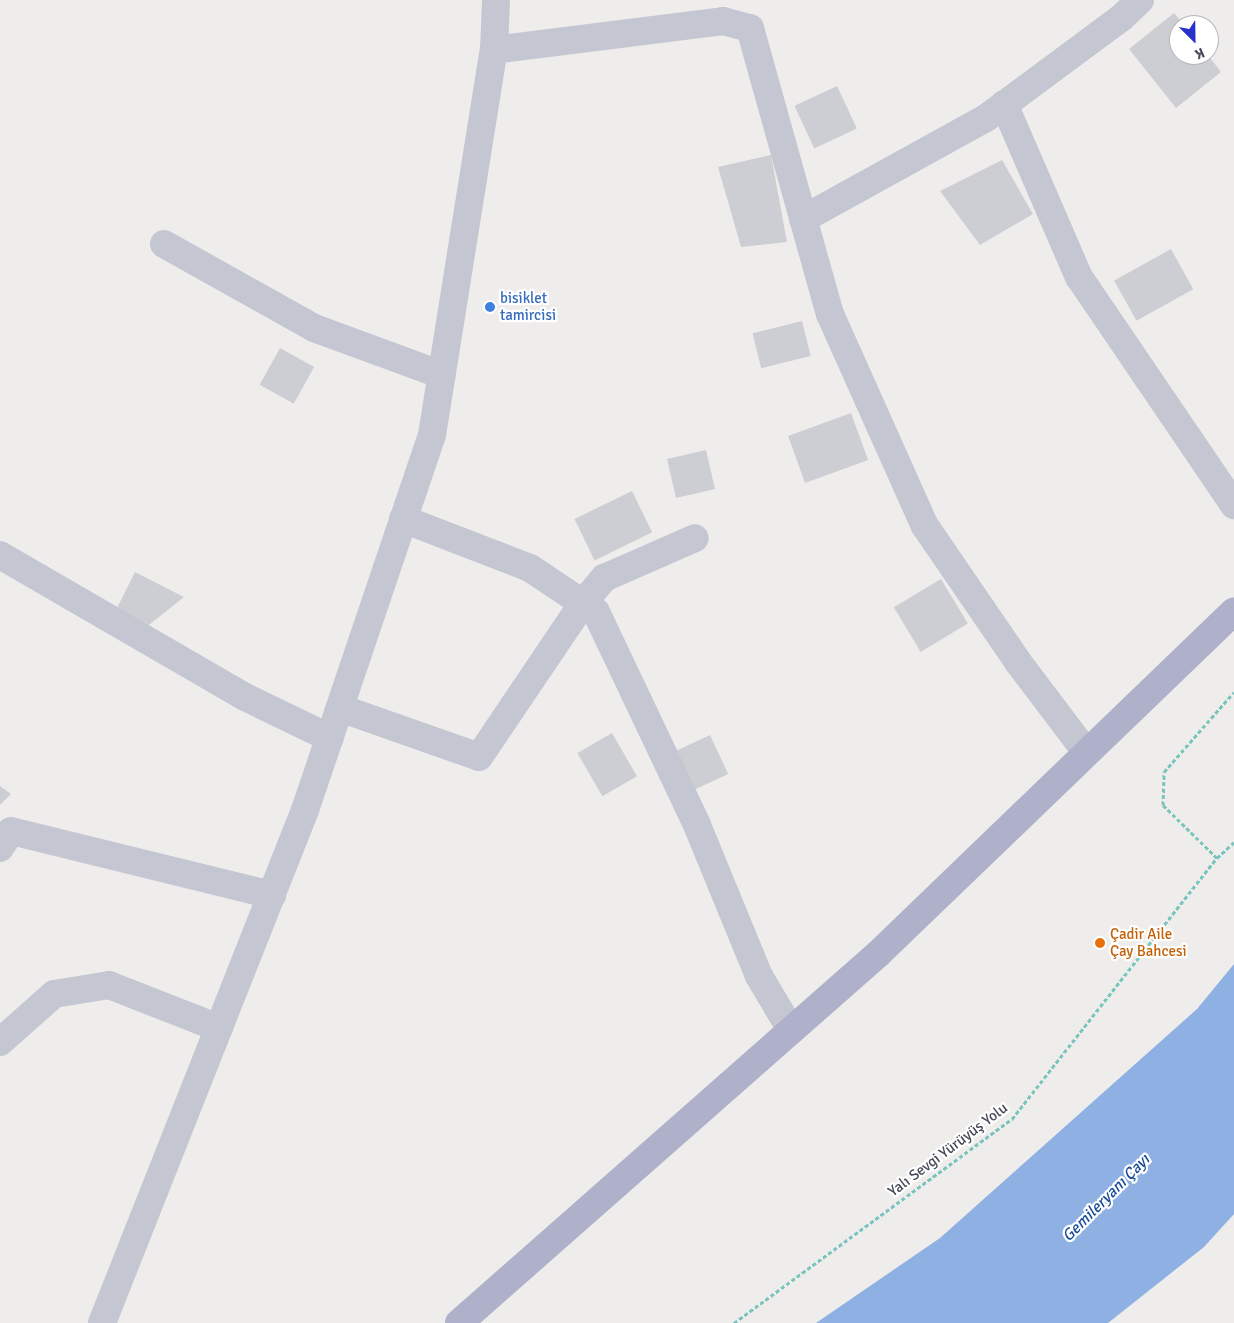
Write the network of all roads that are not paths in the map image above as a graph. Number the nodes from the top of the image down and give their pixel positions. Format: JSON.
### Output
{"nodes":[{"id":1,"x":496,"y":0,"type":"edge"},
{"id":2,"x":1140,"y":0,"type":"edge"},
{"id":3,"x":494,"y":50,"type":"junction"},
{"id":4,"x":1004,"y":104,"type":"junction"},
{"id":5,"x":803,"y":218,"type":"junction"},
{"id":6,"x":164,"y":244,"type":"dead end"},
{"id":7,"x":442,"y":375,"type":"junction"},
{"id":8,"x":1234,"y":505,"type":"edge"},
{"id":9,"x":404,"y":519,"type":"junction"},
{"id":10,"x":695,"y":538,"type":"dead end"},
{"id":11,"x":0,"y":555,"type":"edge"},
{"id":12,"x":583,"y":603,"type":"junction"},
{"id":13,"x":1234,"y":612,"type":"edge"},
{"id":14,"x":340,"y":708,"type":"junction"},
{"id":15,"x":330,"y":738,"type":"junction"},
{"id":16,"x":1086,"y":752,"type":"junction"},
{"id":17,"x":0,"y":848,"type":"edge"},
{"id":18,"x":272,"y":895,"type":"junction"},
{"id":19,"x":219,"y":1028,"type":"junction"},
{"id":20,"x":791,"y":1030,"type":"junction"},
{"id":21,"x":0,"y":1042,"type":"edge"},
{"id":22,"x":102,"y":1323,"type":"edge"},
{"id":23,"x":458,"y":1323,"type":"edge"}],
"edges":[{"from":1,"to":3,"type":"street"},
{"from":2,"to":4,"type":"street"},
{"from":3,"to":5,"type":"street"},
{"from":3,"to":7,"type":"street"},
{"from":4,"to":5,"type":"street"},
{"from":4,"to":8,"type":"street"},
{"from":5,"to":16,"type":"street"},
{"from":6,"to":7,"type":"street"},
{"from":7,"to":9,"type":"street"},
{"from":9,"to":12,"type":"street"},
{"from":9,"to":14,"type":"street"},
{"from":10,"to":12,"type":"street"},
{"from":11,"to":15,"type":"street"},
{"from":12,"to":14,"type":"street"},
{"from":12,"to":20,"type":"street"},
{"from":13,"to":16,"type":"main road"},
{"from":14,"to":15,"type":"street"},
{"from":15,"to":18,"type":"street"},
{"from":16,"to":20,"type":"main road"},
{"from":17,"to":18,"type":"street"},
{"from":18,"to":19,"type":"street"},
{"from":19,"to":21,"type":"street"},
{"from":19,"to":22,"type":"street"},
{"from":20,"to":23,"type":"main road"}]}
